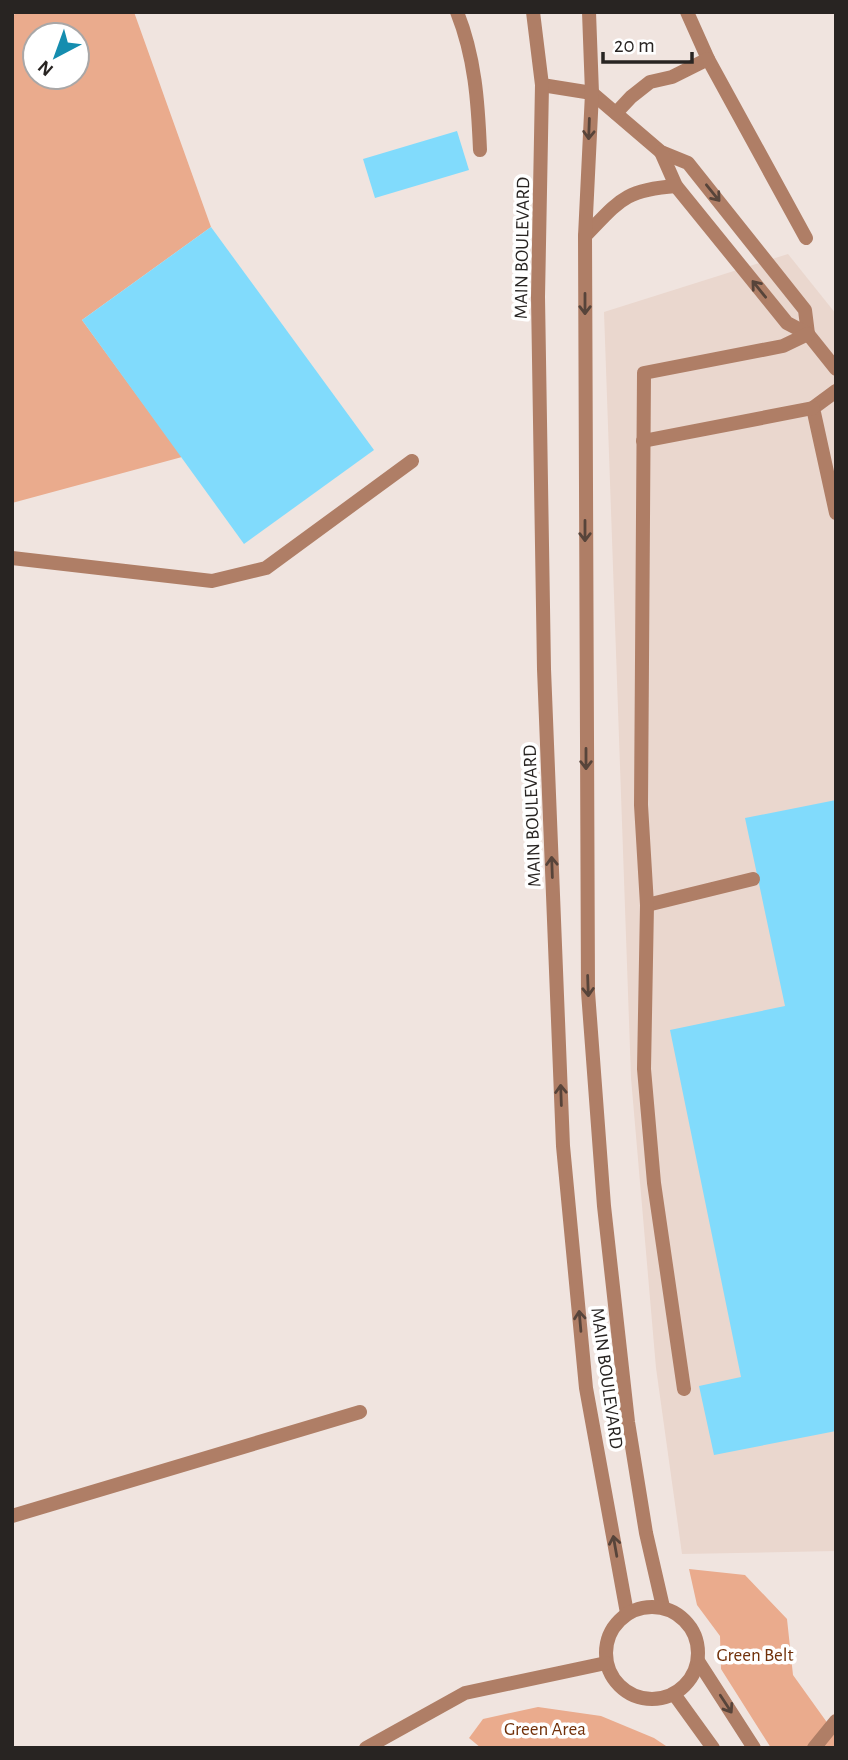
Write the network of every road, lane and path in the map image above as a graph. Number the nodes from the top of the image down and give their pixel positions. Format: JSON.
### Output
{"nodes":[{"id":1,"x":457,"y":12,"type":"edge"},
{"id":2,"x":533,"y":12,"type":"edge"},
{"id":3,"x":589,"y":12,"type":"edge"},
{"id":4,"x":687,"y":12,"type":"edge"},
{"id":5,"x":708,"y":59,"type":"junction"},
{"id":6,"x":542,"y":85,"type":"junction"},
{"id":7,"x":592,"y":93,"type":"junction"},
{"id":8,"x":616,"y":113,"type":"junction"},
{"id":9,"x":480,"y":150,"type":"dead end"},
{"id":10,"x":661,"y":152,"type":"junction"},
{"id":11,"x":676,"y":186,"type":"junction"},
{"id":12,"x":585,"y":236,"type":"junction"},
{"id":13,"x":806,"y":238,"type":"dead end"},
{"id":14,"x":808,"y":334,"type":"junction"},
{"id":15,"x":836,"y":369,"type":"edge"},
{"id":16,"x":836,"y":391,"type":"edge"},
{"id":17,"x":813,"y":408,"type":"junction"},
{"id":18,"x":643,"y":441,"type":"junction"},
{"id":19,"x":412,"y":461,"type":"dead end"},
{"id":20,"x":836,"y":513,"type":"edge"},
{"id":21,"x":12,"y":558,"type":"edge"},
{"id":22,"x":753,"y":879,"type":"dead end"},
{"id":23,"x":647,"y":905,"type":"junction"},
{"id":24,"x":684,"y":1389,"type":"dead end"},
{"id":25,"x":360,"y":1412,"type":"dead end"},
{"id":26,"x":12,"y":1516,"type":"edge"},
{"id":27,"x":663,"y":1607,"type":"junction"},
{"id":28,"x":626,"y":1613,"type":"junction"},
{"id":29,"x":698,"y":1661,"type":"junction"},
{"id":30,"x":606,"y":1663,"type":"junction"},
{"id":31,"x":674,"y":1694,"type":"junction"},
{"id":32,"x":836,"y":1721,"type":"edge"},
{"id":33,"x":366,"y":1748,"type":"edge"},
{"id":34,"x":713,"y":1748,"type":"edge"},
{"id":35,"x":754,"y":1748,"type":"edge"},
{"id":36,"x":814,"y":1748,"type":"edge"}],
"edges":[{"from":1,"to":9,"type":"street"},
{"from":2,"to":6,"type":"street","name":"MAIN BOULEVARD"},
{"from":3,"to":7,"type":"street","name":"MAIN BOULEVARD"},
{"from":4,"to":5,"type":"street"},
{"from":5,"to":8,"type":"street"},
{"from":5,"to":13,"type":"street"},
{"from":6,"to":7,"type":"street"},
{"from":28,"to":6,"type":"street","name":"MAIN BOULEVARD","one_way":true},
{"from":7,"to":8,"type":"street"},
{"from":7,"to":12,"type":"street","name":"MAIN BOULEVARD","one_way":true},
{"from":8,"to":10,"type":"street"},
{"from":10,"to":11,"type":"street"},
{"from":10,"to":14,"type":"street","one_way":true},
{"from":11,"to":12,"type":"street"},
{"from":14,"to":11,"type":"street","one_way":true},
{"from":12,"to":27,"type":"street","name":"MAIN BOULEVARD","one_way":true},
{"from":14,"to":15,"type":"street"},
{"from":14,"to":18,"type":"street"},
{"from":16,"to":17,"type":"street"},
{"from":17,"to":18,"type":"street"},
{"from":17,"to":20,"type":"street"},
{"from":18,"to":23,"type":"street"},
{"from":19,"to":21,"type":"street"},
{"from":22,"to":23,"type":"street"},
{"from":23,"to":24,"type":"street"},
{"from":25,"to":26,"type":"street"},
{"from":27,"to":28,"type":"street"},
{"from":27,"to":29,"type":"street"},
{"from":28,"to":30,"type":"street"},
{"from":29,"to":31,"type":"street"},
{"from":29,"to":35,"type":"street","one_way":true},
{"from":30,"to":31,"type":"street"},
{"from":30,"to":33,"type":"street"},
{"from":31,"to":34,"type":"street"},
{"from":32,"to":36,"type":"street"}]}
